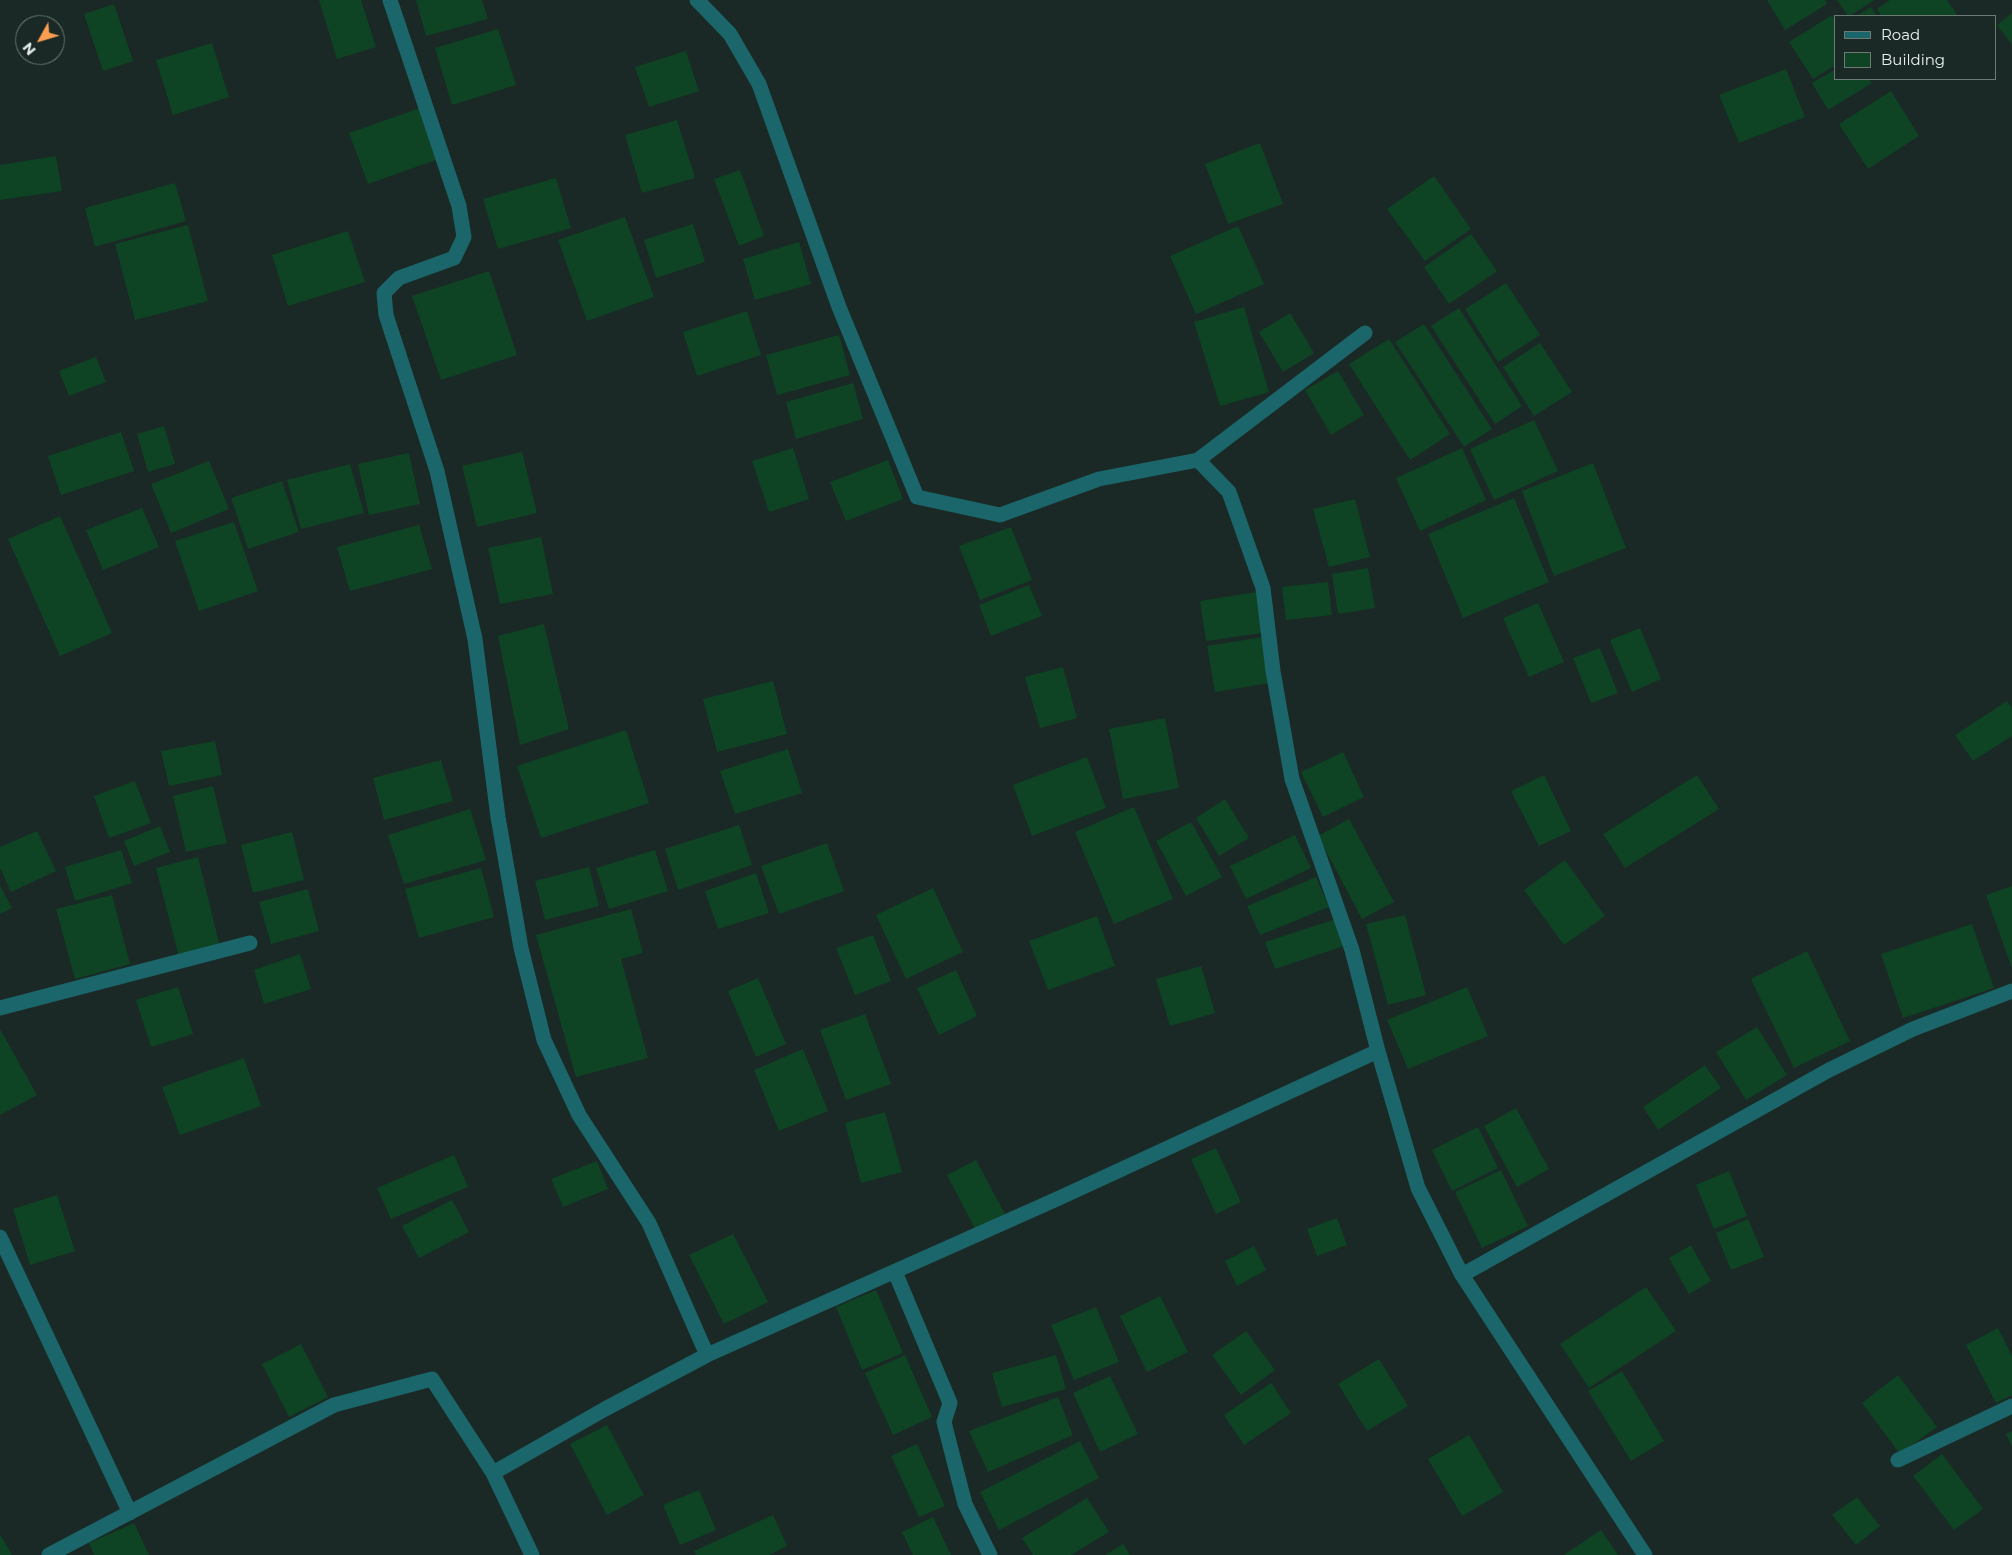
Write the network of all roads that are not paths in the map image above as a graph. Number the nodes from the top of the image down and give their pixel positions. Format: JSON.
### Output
{"nodes":[{"id":1,"x":390,"y":0,"type":"edge"},
{"id":2,"x":697,"y":0,"type":"edge"},
{"id":3,"x":1365,"y":333,"type":"dead end"},
{"id":4,"x":1198,"y":460,"type":"junction"},
{"id":5,"x":250,"y":943,"type":"dead end"},
{"id":6,"x":2012,"y":991,"type":"edge"},
{"id":7,"x":0,"y":1008,"type":"edge"},
{"id":8,"x":1378,"y":1052,"type":"junction"},
{"id":9,"x":0,"y":1237,"type":"edge"},
{"id":10,"x":895,"y":1272,"type":"junction"},
{"id":11,"x":1462,"y":1275,"type":"junction"},
{"id":12,"x":707,"y":1355,"type":"junction"},
{"id":13,"x":2012,"y":1406,"type":"edge"},
{"id":14,"x":1898,"y":1460,"type":"dead end"},
{"id":15,"x":493,"y":1474,"type":"junction"},
{"id":16,"x":130,"y":1512,"type":"junction"},
{"id":17,"x":49,"y":1555,"type":"edge"},
{"id":18,"x":532,"y":1555,"type":"edge"},
{"id":19,"x":990,"y":1555,"type":"edge"},
{"id":20,"x":1644,"y":1555,"type":"edge"}],
"edges":[{"from":1,"to":12,"type":"street"},
{"from":2,"to":4,"type":"street"},
{"from":3,"to":4,"type":"street"},
{"from":4,"to":8,"type":"street"},
{"from":5,"to":7,"type":"street"},
{"from":6,"to":11,"type":"street"},
{"from":8,"to":10,"type":"street"},
{"from":8,"to":11,"type":"street"},
{"from":9,"to":16,"type":"street"},
{"from":10,"to":12,"type":"street"},
{"from":10,"to":19,"type":"street"},
{"from":11,"to":20,"type":"street"},
{"from":12,"to":15,"type":"street"},
{"from":13,"to":14,"type":"street"},
{"from":15,"to":16,"type":"street"},
{"from":15,"to":18,"type":"street"},
{"from":16,"to":17,"type":"street"}]}
